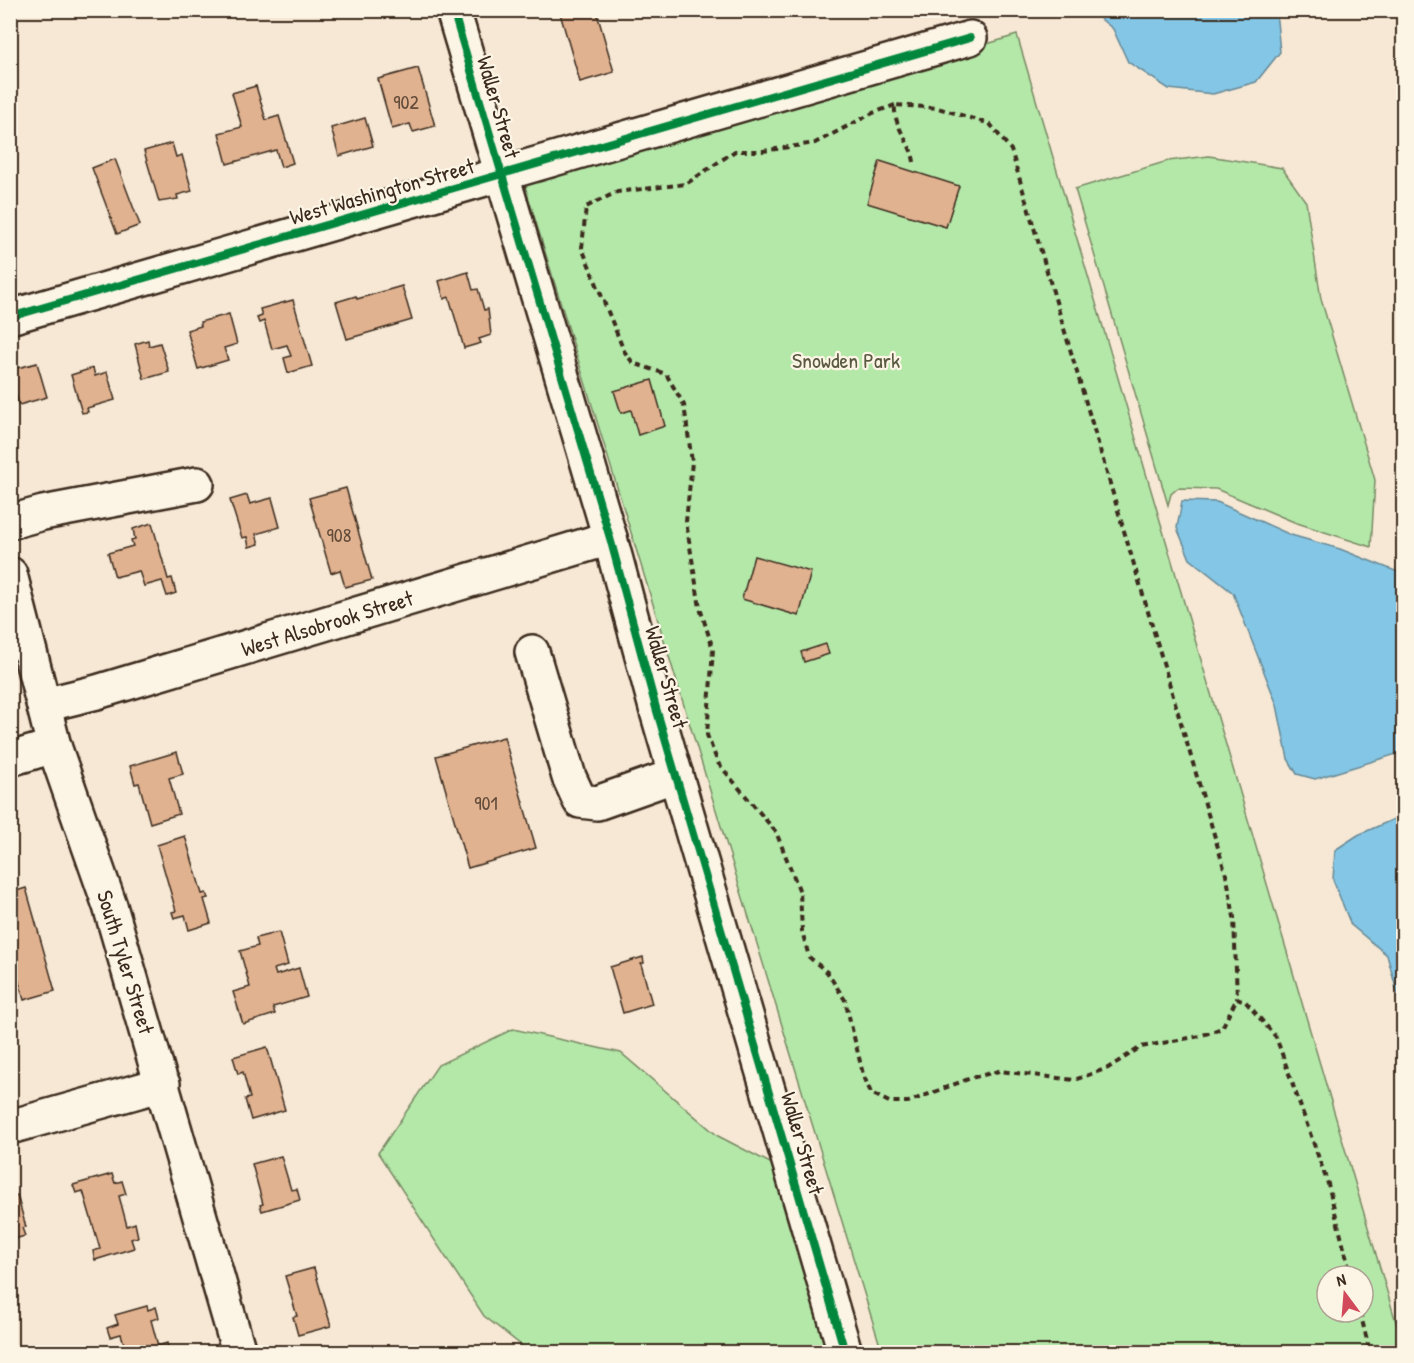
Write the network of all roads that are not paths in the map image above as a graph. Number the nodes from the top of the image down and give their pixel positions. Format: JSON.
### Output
{"nodes":[{"id":1,"x":453,"y":10,"type":"edge"},
{"id":2,"x":970,"y":38,"type":"dead end"},
{"id":3,"x":500,"y":176,"type":"junction"},
{"id":4,"x":10,"y":317,"type":"edge"},
{"id":5,"x":197,"y":484,"type":"dead end"},
{"id":6,"x":10,"y":522,"type":"edge"},
{"id":7,"x":610,"y":538,"type":"junction"},
{"id":8,"x":10,"y":573,"type":"edge"},
{"id":9,"x":532,"y":652,"type":"dead end"},
{"id":10,"x":44,"y":705,"type":"junction"},
{"id":11,"x":54,"y":746,"type":"junction"},
{"id":12,"x":10,"y":759,"type":"edge"},
{"id":13,"x":676,"y":775,"type":"junction"},
{"id":14,"x":163,"y":1084,"type":"junction"},
{"id":15,"x":10,"y":1127,"type":"edge"},
{"id":16,"x":239,"y":1353,"type":"edge"},
{"id":17,"x":845,"y":1353,"type":"edge"}],
"edges":[{"from":1,"to":3,"type":"street","name":"Waller Street"},
{"from":2,"to":3,"type":"street","name":"West Washington Street"},
{"from":3,"to":4,"type":"street","name":"West Washington Street"},
{"from":3,"to":7,"type":"street","name":"Waller Street"},
{"from":5,"to":6,"type":"street"},
{"from":7,"to":10,"type":"street","name":"West Alsobrook Street"},
{"from":7,"to":13,"type":"street","name":"Waller Street"},
{"from":8,"to":10,"type":"street","name":"South Tyler Street"},
{"from":9,"to":13,"type":"street"},
{"from":10,"to":11,"type":"street","name":"South Tyler Street"},
{"from":11,"to":12,"type":"street"},
{"from":11,"to":14,"type":"street","name":"South Tyler Street"},
{"from":13,"to":17,"type":"street","name":"Waller Street"},
{"from":14,"to":15,"type":"street"},
{"from":14,"to":16,"type":"street","name":"South Tyler Street"}]}
